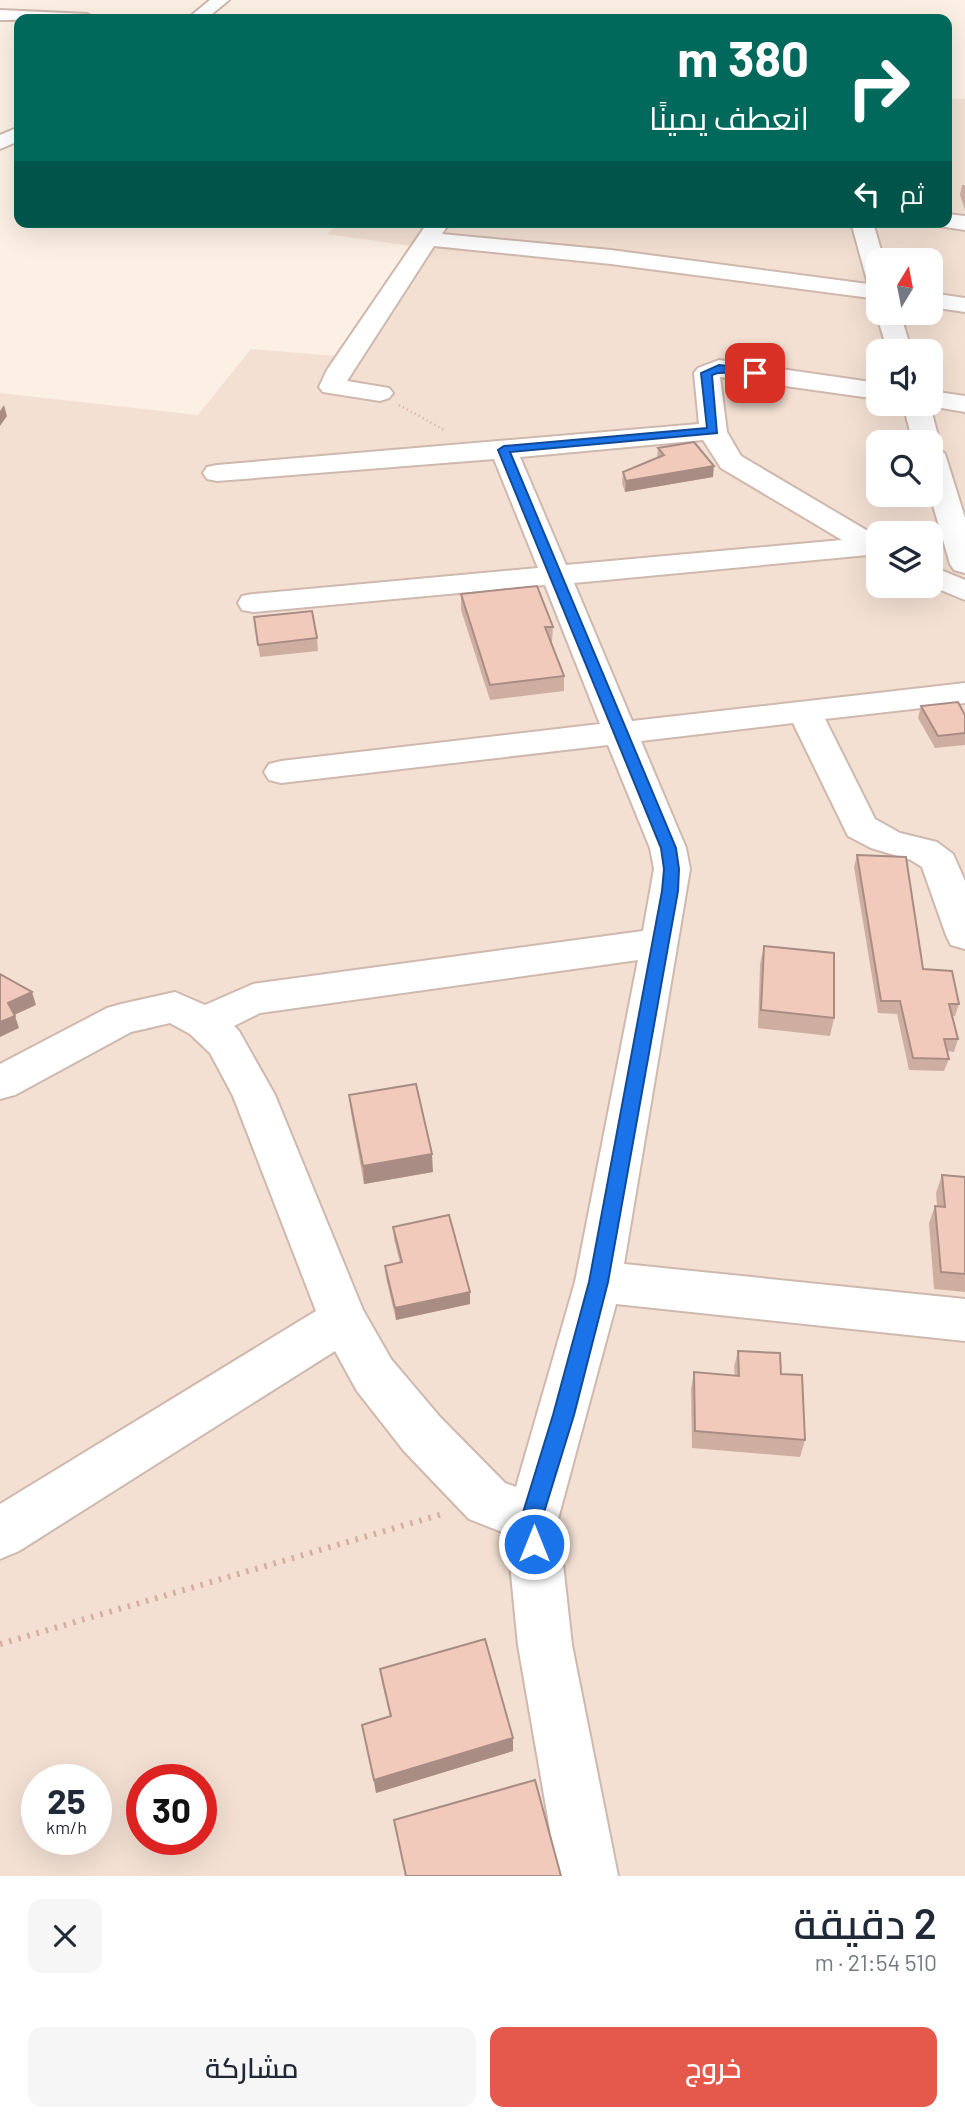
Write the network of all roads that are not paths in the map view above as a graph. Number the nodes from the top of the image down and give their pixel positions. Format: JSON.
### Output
{"nodes":[{"id":1,"x":221,"y":0,"type":"edge"},
{"id":2,"x":202,"y":14,"type":"edge"},
{"id":3,"x":864,"y":228,"type":"edge"},
{"id":4,"x":434,"y":231,"type":"edge"},
{"id":5,"x":869,"y":248,"type":"edge"},
{"id":6,"x":866,"y":290,"type":"edge"},
{"id":7,"x":943,"y":302,"type":"edge"},
{"id":8,"x":965,"y":305,"type":"edge"},
{"id":9,"x":866,"y":389,"type":"edge"},
{"id":10,"x":380,"y":393,"type":"road end"},
{"id":11,"x":943,"y":401,"type":"edge"},
{"id":12,"x":965,"y":404,"type":"edge"},
{"id":13,"x":713,"y":431,"type":"junction"},
{"id":14,"x":504,"y":450,"type":"junction"},
{"id":15,"x":217,"y":473,"type":"dead end"},
{"id":16,"x":943,"y":493,"type":"edge"},
{"id":17,"x":866,"y":541,"type":"edge"},
{"id":18,"x":866,"y":548,"type":"edge"},
{"id":19,"x":965,"y":564,"type":"edge"},
{"id":20,"x":557,"y":577,"type":"junction"},
{"id":21,"x":943,"y":581,"type":"edge"},
{"id":22,"x":965,"y":591,"type":"edge"},
{"id":23,"x":253,"y":603,"type":"dead end"},
{"id":24,"x":965,"y":693,"type":"edge"},
{"id":25,"x":804,"y":711,"type":"junction"},
{"id":26,"x":620,"y":733,"type":"junction"},
{"id":27,"x":281,"y":772,"type":"dead end"},
{"id":28,"x":965,"y":935,"type":"edge"},
{"id":29,"x":659,"y":943,"type":"junction"},
{"id":30,"x":204,"y":1023,"type":"junction"},
{"id":31,"x":0,"y":1083,"type":"edge"},
{"id":32,"x":598,"y":1282,"type":"junction"},
{"id":33,"x":343,"y":1320,"type":"junction"},
{"id":34,"x":965,"y":1320,"type":"edge"},
{"id":35,"x":509,"y":1510,"type":"junction"},
{"id":36,"x":0,"y":1533,"type":"edge"},
{"id":37,"x":588,"y":1876,"type":"edge"}],
"edges":[{"from":1,"to":2,"type":"street"},
{"from":3,"to":5,"type":"street"},
{"from":4,"to":6,"type":"street"},
{"from":4,"to":10,"type":"street"},
{"from":7,"to":8,"type":"street"},
{"from":9,"to":13,"type":"street"},
{"from":11,"to":12,"type":"street"},
{"from":13,"to":14,"type":"street"},
{"from":13,"to":17,"type":"street"},
{"from":14,"to":15,"type":"street"},
{"from":14,"to":20,"type":"street"},
{"from":16,"to":19,"type":"street"},
{"from":18,"to":20,"type":"street"},
{"from":20,"to":23,"type":"street"},
{"from":20,"to":26,"type":"street"},
{"from":21,"to":22,"type":"street"},
{"from":24,"to":25,"type":"street"},
{"from":25,"to":26,"type":"street"},
{"from":25,"to":28,"type":"street"},
{"from":26,"to":27,"type":"street"},
{"from":26,"to":29,"type":"street"},
{"from":29,"to":30,"type":"street"},
{"from":29,"to":32,"type":"street"},
{"from":30,"to":31,"type":"street"},
{"from":30,"to":33,"type":"street"},
{"from":32,"to":34,"type":"street"},
{"from":32,"to":35,"type":"street"},
{"from":33,"to":35,"type":"street"},
{"from":33,"to":36,"type":"street"},
{"from":35,"to":37,"type":"street"}]}
